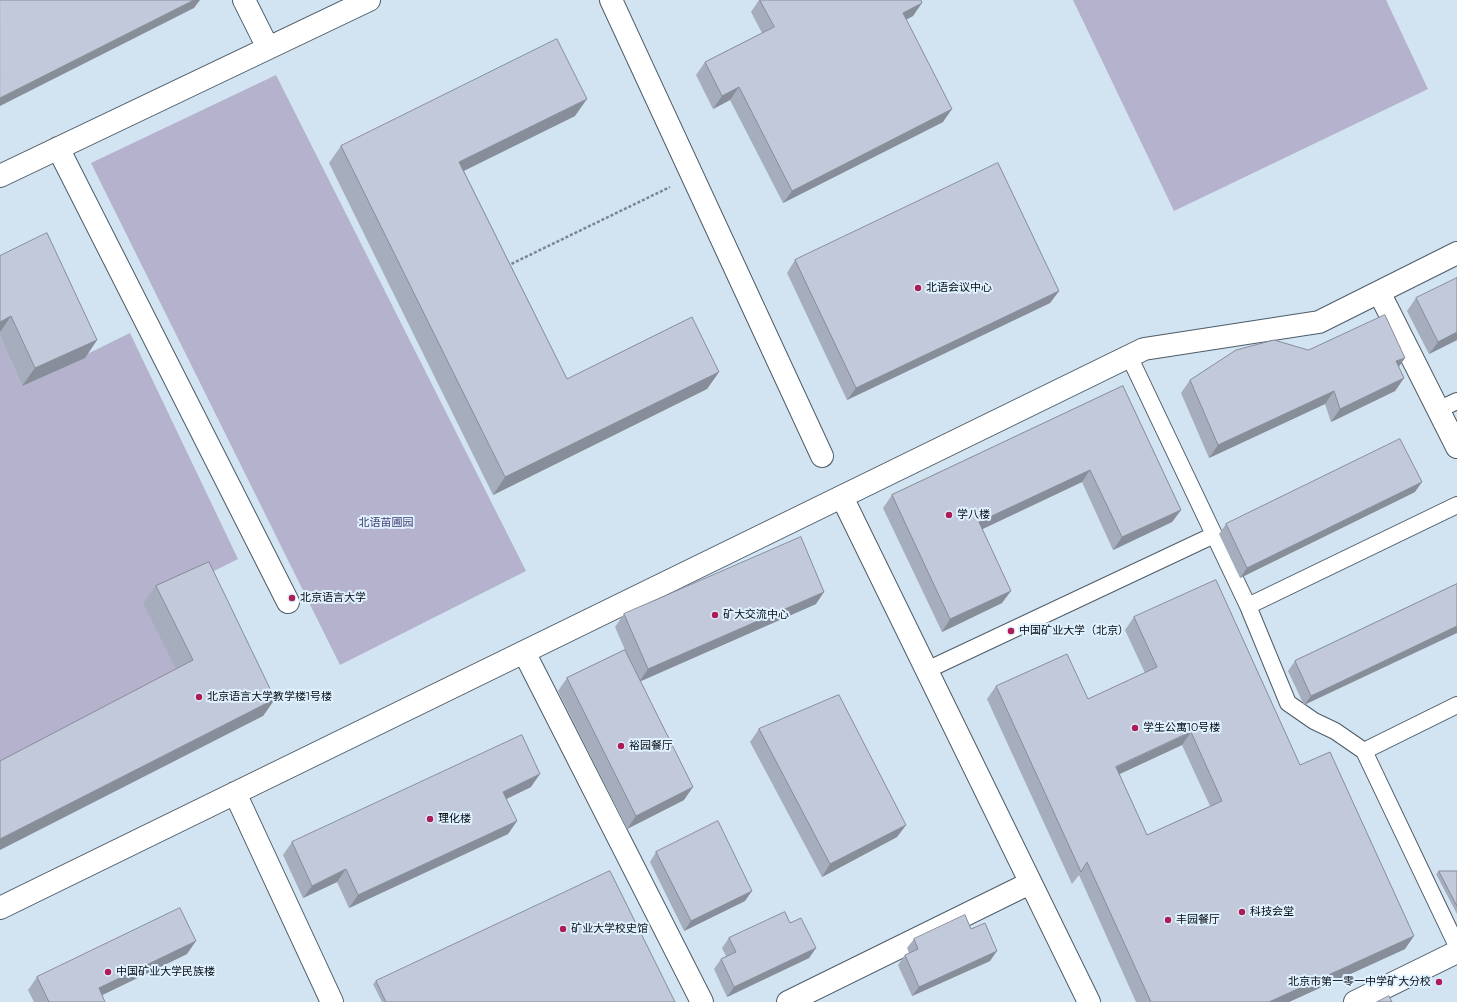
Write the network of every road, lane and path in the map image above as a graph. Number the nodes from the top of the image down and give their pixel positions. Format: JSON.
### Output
{"nodes":[{"id":1,"x":244,"y":0,"type":"edge"},
{"id":2,"x":369,"y":0,"type":"edge"},
{"id":3,"x":611,"y":0,"type":"edge"},
{"id":4,"x":268,"y":48,"type":"junction"},
{"id":5,"x":58,"y":148,"type":"junction"},
{"id":6,"x":0,"y":176,"type":"edge"},
{"id":7,"x":692,"y":176,"type":"junction"},
{"id":8,"x":1457,"y":253,"type":"edge"},
{"id":9,"x":500,"y":269,"type":"edge"},
{"id":10,"x":1379,"y":292,"type":"junction"},
{"id":11,"x":1129,"y":356,"type":"junction"},
{"id":12,"x":1448,"y":405,"type":"edge"},
{"id":13,"x":1457,"y":447,"type":"edge"},
{"id":14,"x":822,"y":456,"type":"dead end"},
{"id":15,"x":842,"y":496,"type":"junction"},
{"id":16,"x":1457,"y":505,"type":"edge"},
{"id":17,"x":1214,"y":535,"type":"junction"},
{"id":18,"x":288,"y":602,"type":"dead end"},
{"id":19,"x":1248,"y":606,"type":"junction"},
{"id":20,"x":524,"y":652,"type":"junction"},
{"id":21,"x":927,"y":670,"type":"junction"},
{"id":22,"x":1457,"y":705,"type":"edge"},
{"id":23,"x":1364,"y":751,"type":"junction"},
{"id":24,"x":235,"y":793,"type":"junction"},
{"id":25,"x":1030,"y":883,"type":"junction"},
{"id":26,"x":0,"y":908,"type":"edge"},
{"id":27,"x":1457,"y":946,"type":"edge"},
{"id":28,"x":1457,"y":952,"type":"edge"},
{"id":29,"x":332,"y":1002,"type":"edge"},
{"id":30,"x":702,"y":1002,"type":"edge"},
{"id":31,"x":788,"y":1002,"type":"edge"},
{"id":32,"x":1089,"y":1002,"type":"edge"},
{"id":33,"x":1355,"y":1002,"type":"edge"}],
"edges":[{"from":1,"to":4,"type":"street"},
{"from":2,"to":4,"type":"street"},
{"from":3,"to":7,"type":"street"},
{"from":4,"to":5,"type":"street"},
{"from":5,"to":6,"type":"street"},
{"from":5,"to":18,"type":"street"},
{"from":7,"to":9,"type":"path"},
{"from":7,"to":14,"type":"street"},
{"from":8,"to":10,"type":"street"},
{"from":10,"to":11,"type":"street"},
{"from":10,"to":12,"type":"street"},
{"from":11,"to":15,"type":"street"},
{"from":11,"to":17,"type":"lane"},
{"from":12,"to":13,"type":"street"},
{"from":15,"to":20,"type":"street"},
{"from":15,"to":21,"type":"street"},
{"from":16,"to":19,"type":"lane"},
{"from":17,"to":19,"type":"lane"},
{"from":17,"to":21,"type":"lane"},
{"from":19,"to":23,"type":"lane"},
{"from":20,"to":24,"type":"street"},
{"from":20,"to":30,"type":"street"},
{"from":21,"to":25,"type":"street"},
{"from":22,"to":23,"type":"lane"},
{"from":23,"to":27,"type":"lane"},
{"from":24,"to":26,"type":"street"},
{"from":24,"to":29,"type":"street"},
{"from":25,"to":31,"type":"street"},
{"from":25,"to":32,"type":"street"},
{"from":28,"to":33,"type":"street"}]}
